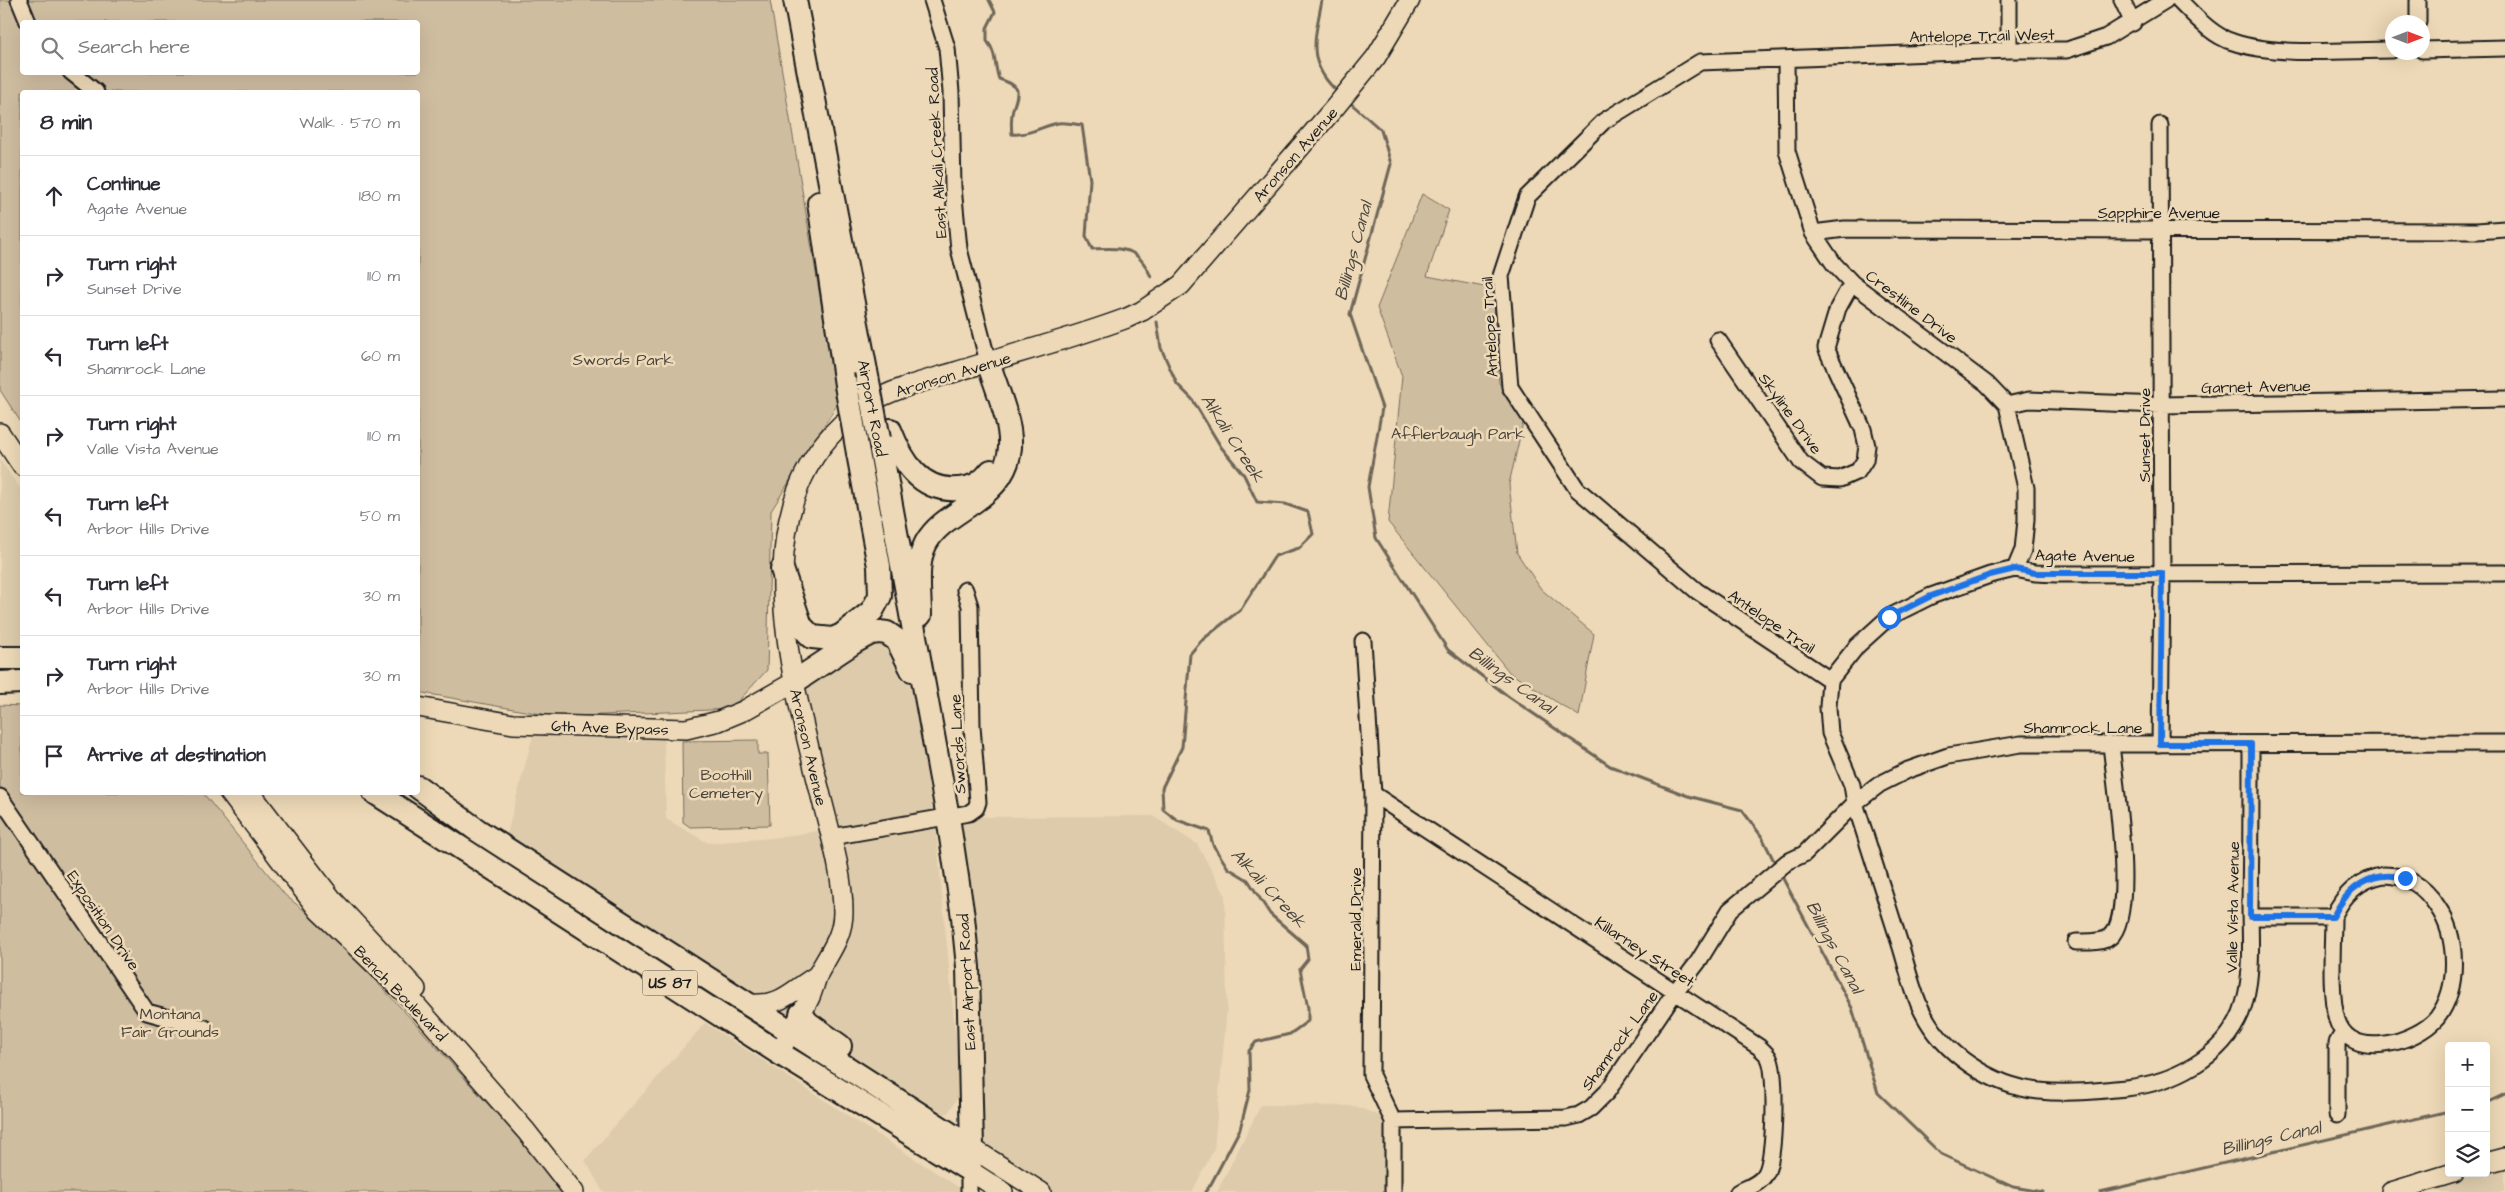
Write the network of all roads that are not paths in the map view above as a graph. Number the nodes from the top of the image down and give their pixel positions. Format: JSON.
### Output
{"nodes":[{"id":1,"x":19,"y":0,"type":"edge"},
{"id":2,"x":795,"y":0,"type":"edge"},
{"id":3,"x":932,"y":0,"type":"edge"},
{"id":4,"x":1410,"y":0,"type":"edge"},
{"id":5,"x":2009,"y":0,"type":"edge"},
{"id":6,"x":2122,"y":0,"type":"edge"},
{"id":7,"x":2166,"y":0,"type":"edge"},
{"id":8,"x":2179,"y":0,"type":"edge"},
{"id":9,"x":2418,"y":0,"type":"edge"},
{"id":10,"x":2418,"y":15,"type":"edge"},
{"id":11,"x":27,"y":20,"type":"edge"},
{"id":12,"x":2133,"y":22,"type":"junction"},
{"id":13,"x":2505,"y":48,"type":"edge"},
{"id":14,"x":2009,"y":50,"type":"junction"},
{"id":15,"x":2385,"y":50,"type":"edge"},
{"id":16,"x":2430,"y":50,"type":"edge"},
{"id":17,"x":1786,"y":59,"type":"junction"},
{"id":18,"x":74,"y":75,"type":"edge"},
{"id":19,"x":93,"y":90,"type":"edge"},
{"id":20,"x":813,"y":97,"type":"junction"},
{"id":21,"x":2160,"y":125,"type":"dead end"},
{"id":22,"x":2161,"y":229,"type":"junction"},
{"id":23,"x":2505,"y":229,"type":"edge"},
{"id":24,"x":1813,"y":233,"type":"junction"},
{"id":25,"x":1852,"y":283,"type":"junction"},
{"id":26,"x":1718,"y":340,"type":"dead end"},
{"id":27,"x":988,"y":362,"type":"junction"},
{"id":28,"x":2505,"y":399,"type":"edge"},
{"id":29,"x":2007,"y":405,"type":"junction"},
{"id":30,"x":2161,"y":405,"type":"junction"},
{"id":31,"x":1008,"y":432,"type":"junction"},
{"id":32,"x":885,"y":434,"type":"junction"},
{"id":33,"x":1,"y":438,"type":"edge"},
{"id":34,"x":20,"y":463,"type":"edge"},
{"id":35,"x":782,"y":569,"type":"junction"},
{"id":36,"x":2015,"y":569,"type":"junction"},
{"id":37,"x":2162,"y":573,"type":"junction"},
{"id":38,"x":2505,"y":573,"type":"edge"},
{"id":39,"x":965,"y":590,"type":"dead end"},
{"id":40,"x":1363,"y":641,"type":"dead end"},
{"id":41,"x":0,"y":658,"type":"edge"},
{"id":42,"x":20,"y":658,"type":"edge"},
{"id":43,"x":919,"y":666,"type":"junction"},
{"id":44,"x":1830,"y":680,"type":"junction"},
{"id":45,"x":20,"y":682,"type":"edge"},
{"id":46,"x":794,"y":682,"type":"junction"},
{"id":47,"x":0,"y":683,"type":"edge"},
{"id":48,"x":770,"y":695,"type":"junction"},
{"id":49,"x":420,"y":707,"type":"edge"},
{"id":50,"x":927,"y":708,"type":"junction"},
{"id":51,"x":2505,"y":743,"type":"edge"},
{"id":52,"x":2111,"y":744,"type":"junction"},
{"id":53,"x":2160,"y":744,"type":"junction"},
{"id":54,"x":2251,"y":744,"type":"junction"},
{"id":55,"x":420,"y":788,"type":"edge"},
{"id":56,"x":1373,"y":794,"type":"junction"},
{"id":57,"x":231,"y":795,"type":"edge"},
{"id":58,"x":252,"y":795,"type":"edge"},
{"id":59,"x":379,"y":795,"type":"edge"},
{"id":60,"x":0,"y":798,"type":"edge"},
{"id":61,"x":1855,"y":803,"type":"junction"},
{"id":62,"x":948,"y":817,"type":"junction"},
{"id":63,"x":831,"y":838,"type":"junction"},
{"id":64,"x":2250,"y":917,"type":"junction"},
{"id":65,"x":2333,"y":917,"type":"junction"},
{"id":66,"x":2076,"y":942,"type":"dead end"},
{"id":67,"x":818,"y":975,"type":"junction"},
{"id":68,"x":1675,"y":992,"type":"junction"},
{"id":69,"x":748,"y":1004,"type":"junction"},
{"id":70,"x":795,"y":1023,"type":"junction"},
{"id":71,"x":206,"y":1028,"type":"dead end"},
{"id":72,"x":2343,"y":1032,"type":"junction"},
{"id":73,"x":779,"y":1053,"type":"junction"},
{"id":74,"x":2337,"y":1115,"type":"dead end"},
{"id":75,"x":1393,"y":1121,"type":"junction"},
{"id":76,"x":2505,"y":1158,"type":"edge"},
{"id":77,"x":971,"y":1159,"type":"junction"},
{"id":78,"x":2490,"y":1163,"type":"edge"},
{"id":79,"x":2445,"y":1176,"type":"edge"},
{"id":80,"x":574,"y":1192,"type":"edge"},
{"id":81,"x":588,"y":1192,"type":"edge"},
{"id":82,"x":969,"y":1192,"type":"edge"},
{"id":83,"x":1003,"y":1192,"type":"edge"},
{"id":84,"x":1041,"y":1192,"type":"edge"},
{"id":85,"x":1393,"y":1192,"type":"edge"},
{"id":86,"x":1738,"y":1192,"type":"edge"},
{"id":87,"x":2391,"y":1192,"type":"edge"}],
"edges":[{"from":1,"to":11,"type":"street"},
{"from":2,"to":20,"type":"highway","name":"Airport Road"},
{"from":3,"to":27,"type":"street","name":"East Alkali Creek Road"},
{"from":4,"to":27,"type":"main road","name":"Aronson Avenue"},
{"from":5,"to":14,"type":"street"},
{"from":6,"to":12,"type":"street"},
{"from":7,"to":12,"type":"street","name":"Antelope Trail West"},
{"from":8,"to":15,"type":"street"},
{"from":9,"to":10,"type":"street"},
{"from":12,"to":14,"type":"street","name":"Antelope Trail West"},
{"from":13,"to":16,"type":"street"},
{"from":14,"to":17,"type":"street","name":"Antelope Trail West"},
{"from":17,"to":24,"type":"street","name":"Crestline Drive"},
{"from":17,"to":44,"type":"street","name":"Antelope Trail"},
{"from":18,"to":19,"type":"street"},
{"from":20,"to":32,"type":"highway","name":"Airport Road","bridge":true},
{"from":20,"to":35,"type":"highway","bridge":true},
{"from":21,"to":22,"type":"street","name":"Sunset Drive"},
{"from":22,"to":23,"type":"street","name":"Sapphire Avenue"},
{"from":22,"to":24,"type":"street","name":"Sapphire Avenue"},
{"from":22,"to":30,"type":"street","name":"Sunset Drive"},
{"from":24,"to":25,"type":"street","name":"Crestline Drive"},
{"from":25,"to":26,"type":"street","name":"Skyline Drive"},
{"from":25,"to":29,"type":"street","name":"Crestline Drive"},
{"from":27,"to":31,"type":"highway"},
{"from":27,"to":35,"type":"main road","name":"Aronson Avenue"},
{"from":28,"to":30,"type":"street","name":"Garnet Avenue"},
{"from":29,"to":30,"type":"street","name":"Garnet Avenue"},
{"from":29,"to":36,"type":"street"},
{"from":30,"to":37,"type":"street","name":"Sunset Drive"},
{"from":31,"to":32,"type":"highway"},
{"from":31,"to":43,"type":"highway"},
{"from":32,"to":43,"type":"highway","name":"Airport Road"},
{"from":33,"to":34,"type":"main road"},
{"from":35,"to":46,"type":"main road","name":"Aronson Avenue"},
{"from":35,"to":48,"type":"main road"},
{"from":36,"to":37,"type":"street","name":"Agate Avenue"},
{"from":36,"to":44,"type":"street","name":"Agate Avenue"},
{"from":37,"to":38,"type":"street","name":"Agate Avenue"},
{"from":37,"to":53,"type":"street","name":"Sunset Drive"},
{"from":39,"to":62,"type":"street","name":"Swords Lane"},
{"from":40,"to":56,"type":"street","name":"Emerald Drive"},
{"from":41,"to":42,"type":"highway"},
{"from":43,"to":50,"type":"highway","name":"Airport Road"},
{"from":44,"to":61,"type":"street"},
{"from":45,"to":47,"type":"highway"},
{"from":46,"to":48,"type":"main road","name":"6th Ave Bypass"},
{"from":46,"to":50,"type":"highway"},
{"from":46,"to":63,"type":"main road","name":"Aronson Avenue"},
{"from":48,"to":49,"type":"main road","name":"6th Ave Bypass"},
{"from":50,"to":62,"type":"highway","name":"Airport Road"},
{"from":51,"to":54,"type":"street","name":"Shamrock Lane"},
{"from":52,"to":53,"type":"street","name":"Shamrock Lane"},
{"from":52,"to":61,"type":"street","name":"Shamrock Lane"},
{"from":52,"to":66,"type":"street"},
{"from":53,"to":54,"type":"street","name":"Shamrock Lane"},
{"from":54,"to":64,"type":"street","name":"Valle Vista Avenue"},
{"from":55,"to":69,"type":"highway","number":"US 87"},
{"from":56,"to":68,"type":"street","name":"Killarney Street"},
{"from":56,"to":75,"type":"street","name":"Emerald Drive"},
{"from":57,"to":80,"type":"main road","name":"Bench Boulevard"},
{"from":58,"to":81,"type":"main road"},
{"from":59,"to":73,"type":"highway","number":"US 87"},
{"from":60,"to":71,"type":"street","name":"Exposition Drive"},
{"from":61,"to":64,"type":"street","name":"Valle Vista Avenue"},
{"from":61,"to":68,"type":"street","name":"Shamrock Lane"},
{"from":62,"to":63,"type":"street","name":"Swords Lane"},
{"from":62,"to":77,"type":"highway","name":"East Airport Road"},
{"from":63,"to":67,"type":"main road","name":"Aronson Avenue"},
{"from":64,"to":65,"type":"street"},
{"from":65,"to":72,"type":"street"},
{"from":65,"to":72,"type":"street"},
{"from":67,"to":69,"type":"main road","name":"Aronson Avenue"},
{"from":67,"to":70,"type":"main road","name":"Aronson Avenue"},
{"from":68,"to":75,"type":"street","name":"Shamrock Lane"},
{"from":68,"to":86,"type":"street","name":"Killarney Street"},
{"from":69,"to":70,"type":"highway","number":"US 87"},
{"from":70,"to":73,"type":"main road","name":"Aronson Avenue"},
{"from":70,"to":77,"type":"highway","number":"US 87"},
{"from":72,"to":74,"type":"street"},
{"from":73,"to":77,"type":"highway","number":"US 87"},
{"from":75,"to":85,"type":"street","name":"Emerald Drive"},
{"from":76,"to":78,"type":"main road"},
{"from":77,"to":82,"type":"street"},
{"from":77,"to":83,"type":"main road","number":"US 87"},
{"from":77,"to":84,"type":"main road","number":"US 87"},
{"from":79,"to":87,"type":"main road"}]}
